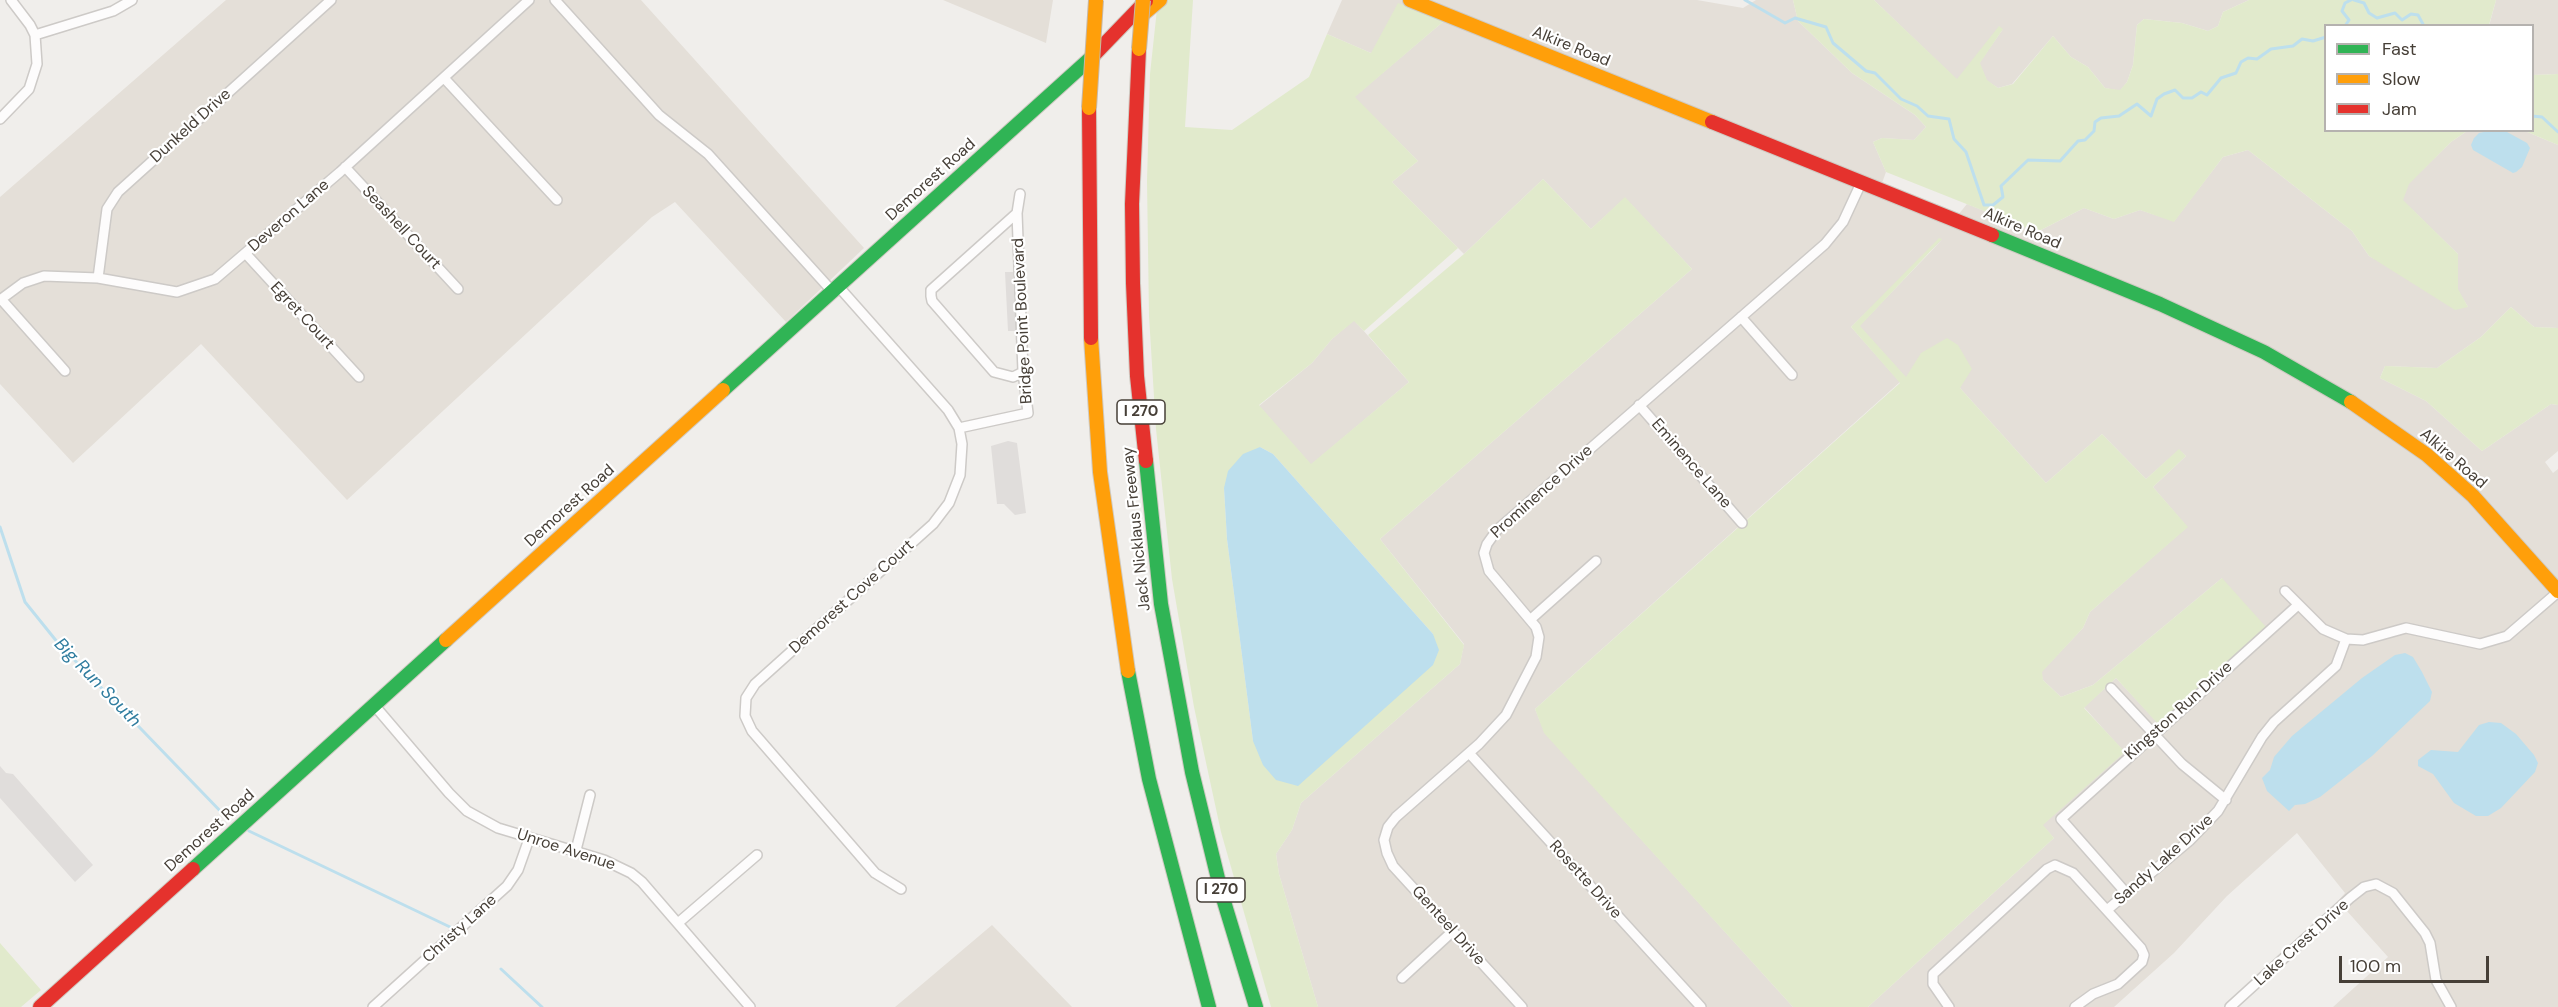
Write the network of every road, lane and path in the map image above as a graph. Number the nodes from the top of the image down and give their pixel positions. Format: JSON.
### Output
{"nodes":[{"id":1,"x":11,"y":0,"type":"edge"},
{"id":2,"x":132,"y":0,"type":"edge"},
{"id":3,"x":331,"y":0,"type":"edge"},
{"id":4,"x":529,"y":0,"type":"edge"},
{"id":5,"x":555,"y":0,"type":"edge"},
{"id":6,"x":1096,"y":0,"type":"edge"},
{"id":7,"x":1143,"y":0,"type":"edge"},
{"id":8,"x":1147,"y":0,"type":"edge"},
{"id":9,"x":1160,"y":0,"type":"edge"},
{"id":10,"x":1410,"y":0,"type":"edge"},
{"id":11,"x":1122,"y":28,"type":"junction"},
{"id":12,"x":35,"y":35,"type":"junction"},
{"id":13,"x":444,"y":78,"type":"junction"},
{"id":14,"x":0,"y":119,"type":"edge"},
{"id":15,"x":345,"y":167,"type":"junction"},
{"id":16,"x":1862,"y":181,"type":"junction"},
{"id":17,"x":1020,"y":194,"type":"dead end"},
{"id":18,"x":557,"y":200,"type":"dead end"},
{"id":19,"x":1017,"y":213,"type":"junction"},
{"id":20,"x":246,"y":254,"type":"junction"},
{"id":21,"x":98,"y":278,"type":"junction"},
{"id":22,"x":835,"y":288,"type":"junction"},
{"id":23,"x":458,"y":289,"type":"dead end"},
{"id":24,"x":0,"y":299,"type":"edge"},
{"id":25,"x":1741,"y":317,"type":"junction"},
{"id":26,"x":65,"y":371,"type":"dead end"},
{"id":27,"x":1023,"y":372,"type":"junction"},
{"id":28,"x":1792,"y":375,"type":"dead end"},
{"id":29,"x":359,"y":377,"type":"dead end"},
{"id":30,"x":1639,"y":405,"type":"junction"},
{"id":31,"x":959,"y":428,"type":"junction"},
{"id":32,"x":1742,"y":523,"type":"dead end"},
{"id":33,"x":1596,"y":561,"type":"dead end"},
{"id":34,"x":2285,"y":591,"type":"dead end"},
{"id":35,"x":2558,"y":592,"type":"edge"},
{"id":36,"x":2298,"y":605,"type":"junction"},
{"id":37,"x":1531,"y":619,"type":"junction"},
{"id":38,"x":2346,"y":639,"type":"junction"},
{"id":39,"x":2111,"y":688,"type":"dead end"},
{"id":40,"x":374,"y":705,"type":"junction"},
{"id":41,"x":2154,"y":734,"type":"junction"},
{"id":42,"x":1469,"y":753,"type":"junction"},
{"id":43,"x":590,"y":795,"type":"dead end"},
{"id":44,"x":2226,"y":800,"type":"junction"},
{"id":45,"x":529,"y":839,"type":"junction"},
{"id":46,"x":1384,"y":840,"type":"joint"},
{"id":47,"x":576,"y":850,"type":"junction"},
{"id":48,"x":757,"y":855,"type":"dead end"},
{"id":49,"x":901,"y":890,"type":"dead end"},
{"id":50,"x":2127,"y":894,"type":"junction"},
{"id":51,"x":2108,"y":910,"type":"junction"},
{"id":52,"x":678,"y":923,"type":"junction"},
{"id":53,"x":1453,"y":931,"type":"junction"},
{"id":54,"x":1402,"y":978,"type":"dead end"},
{"id":55,"x":377,"y":1004,"type":"edge"},
{"id":56,"x":2448,"y":1006,"type":"edge"},
{"id":57,"x":40,"y":1007,"type":"edge"},
{"id":58,"x":389,"y":1007,"type":"edge"},
{"id":59,"x":750,"y":1007,"type":"edge"},
{"id":60,"x":1209,"y":1007,"type":"edge"},
{"id":61,"x":1256,"y":1007,"type":"edge"},
{"id":62,"x":1522,"y":1007,"type":"edge"},
{"id":63,"x":1701,"y":1007,"type":"edge"},
{"id":64,"x":1949,"y":1007,"type":"edge"},
{"id":65,"x":2075,"y":1007,"type":"edge"},
{"id":66,"x":2230,"y":1007,"type":"edge"}],
"edges":[{"from":1,"to":12,"type":"street"},
{"from":2,"to":12,"type":"street"},
{"from":3,"to":21,"type":"street","name":"Dunkeld Drive"},
{"from":4,"to":13,"type":"street","name":"Deveron Lane"},
{"from":5,"to":22,"type":"street"},
{"from":6,"to":60,"type":"main road","name":"Jack Nicklaus Freeway","number":"I 270","bridge":true},
{"from":7,"to":61,"type":"main road","name":"Jack Nicklaus Freeway","number":"I 270","bridge":true},
{"from":8,"to":11,"type":"main road","name":"Demorest Road"},
{"from":9,"to":11,"type":"main road","name":"Demorest Road"},
{"from":10,"to":16,"type":"main road","name":"Alkire Road"},
{"from":11,"to":22,"type":"main road","name":"Demorest Road"},
{"from":12,"to":14,"type":"street"},
{"from":13,"to":15,"type":"street","name":"Deveron Lane"},
{"from":13,"to":18,"type":"street"},
{"from":15,"to":20,"type":"street","name":"Deveron Lane"},
{"from":15,"to":23,"type":"street","name":"Seashell Court"},
{"from":16,"to":25,"type":"street","name":"Prominence Drive"},
{"from":16,"to":35,"type":"main road","name":"Alkire Road"},
{"from":17,"to":19,"type":"street","name":"Bridge Point Boulevard"},
{"from":19,"to":27,"type":"street","name":"Bridge Point Boulevard"},
{"from":19,"to":27,"type":"street"},
{"from":20,"to":21,"type":"street","name":"Deveron Lane"},
{"from":20,"to":29,"type":"street","name":"Egret Court"},
{"from":21,"to":24,"type":"street","name":"Deveron Lane"},
{"from":22,"to":31,"type":"street"},
{"from":22,"to":40,"type":"main road","name":"Demorest Road"},
{"from":24,"to":26,"type":"street"},
{"from":25,"to":28,"type":"street"},
{"from":25,"to":30,"type":"street","name":"Prominence Drive"},
{"from":27,"to":31,"type":"street","name":"Bridge Point Boulevard"},
{"from":30,"to":32,"type":"street","name":"Eminence Lane"},
{"from":30,"to":37,"type":"street","name":"Prominence Drive"},
{"from":31,"to":49,"type":"street","name":"Demorest Cove Court"},
{"from":33,"to":37,"type":"street"},
{"from":34,"to":36,"type":"street"},
{"from":35,"to":38,"type":"street"},
{"from":36,"to":38,"type":"street"},
{"from":36,"to":41,"type":"street","name":"Kingston Run Drive"},
{"from":37,"to":42,"type":"street","name":"Prominence Drive"},
{"from":38,"to":44,"type":"street","name":"Sandy Lake Drive"},
{"from":39,"to":41,"type":"street"},
{"from":40,"to":45,"type":"street","name":"Unroe Avenue"},
{"from":40,"to":57,"type":"main road","name":"Demorest Road"},
{"from":41,"to":44,"type":"street"},
{"from":41,"to":50,"type":"street","name":"Kingston Run Drive"},
{"from":42,"to":46,"type":"street","name":"Prominence Drive"},
{"from":42,"to":63,"type":"street","name":"Rosette Drive"},
{"from":43,"to":47,"type":"street"},
{"from":44,"to":50,"type":"street","name":"Sandy Lake Drive"},
{"from":45,"to":47,"type":"street","name":"Unroe Avenue"},
{"from":45,"to":55,"type":"street","name":"Christy Lane"},
{"from":46,"to":53,"type":"street","name":"Genteel Drive"},
{"from":47,"to":52,"type":"street","name":"Unroe Avenue"},
{"from":48,"to":52,"type":"street"},
{"from":50,"to":51,"type":"street","name":"Sandy Lake Drive"},
{"from":51,"to":64,"type":"street"},
{"from":51,"to":65,"type":"street"},
{"from":52,"to":59,"type":"street","name":"Unroe Avenue"},
{"from":53,"to":54,"type":"street"},
{"from":53,"to":62,"type":"street","name":"Genteel Drive"},
{"from":55,"to":58,"type":"street"},
{"from":56,"to":66,"type":"street","name":"Lake Crest Drive"}]}
